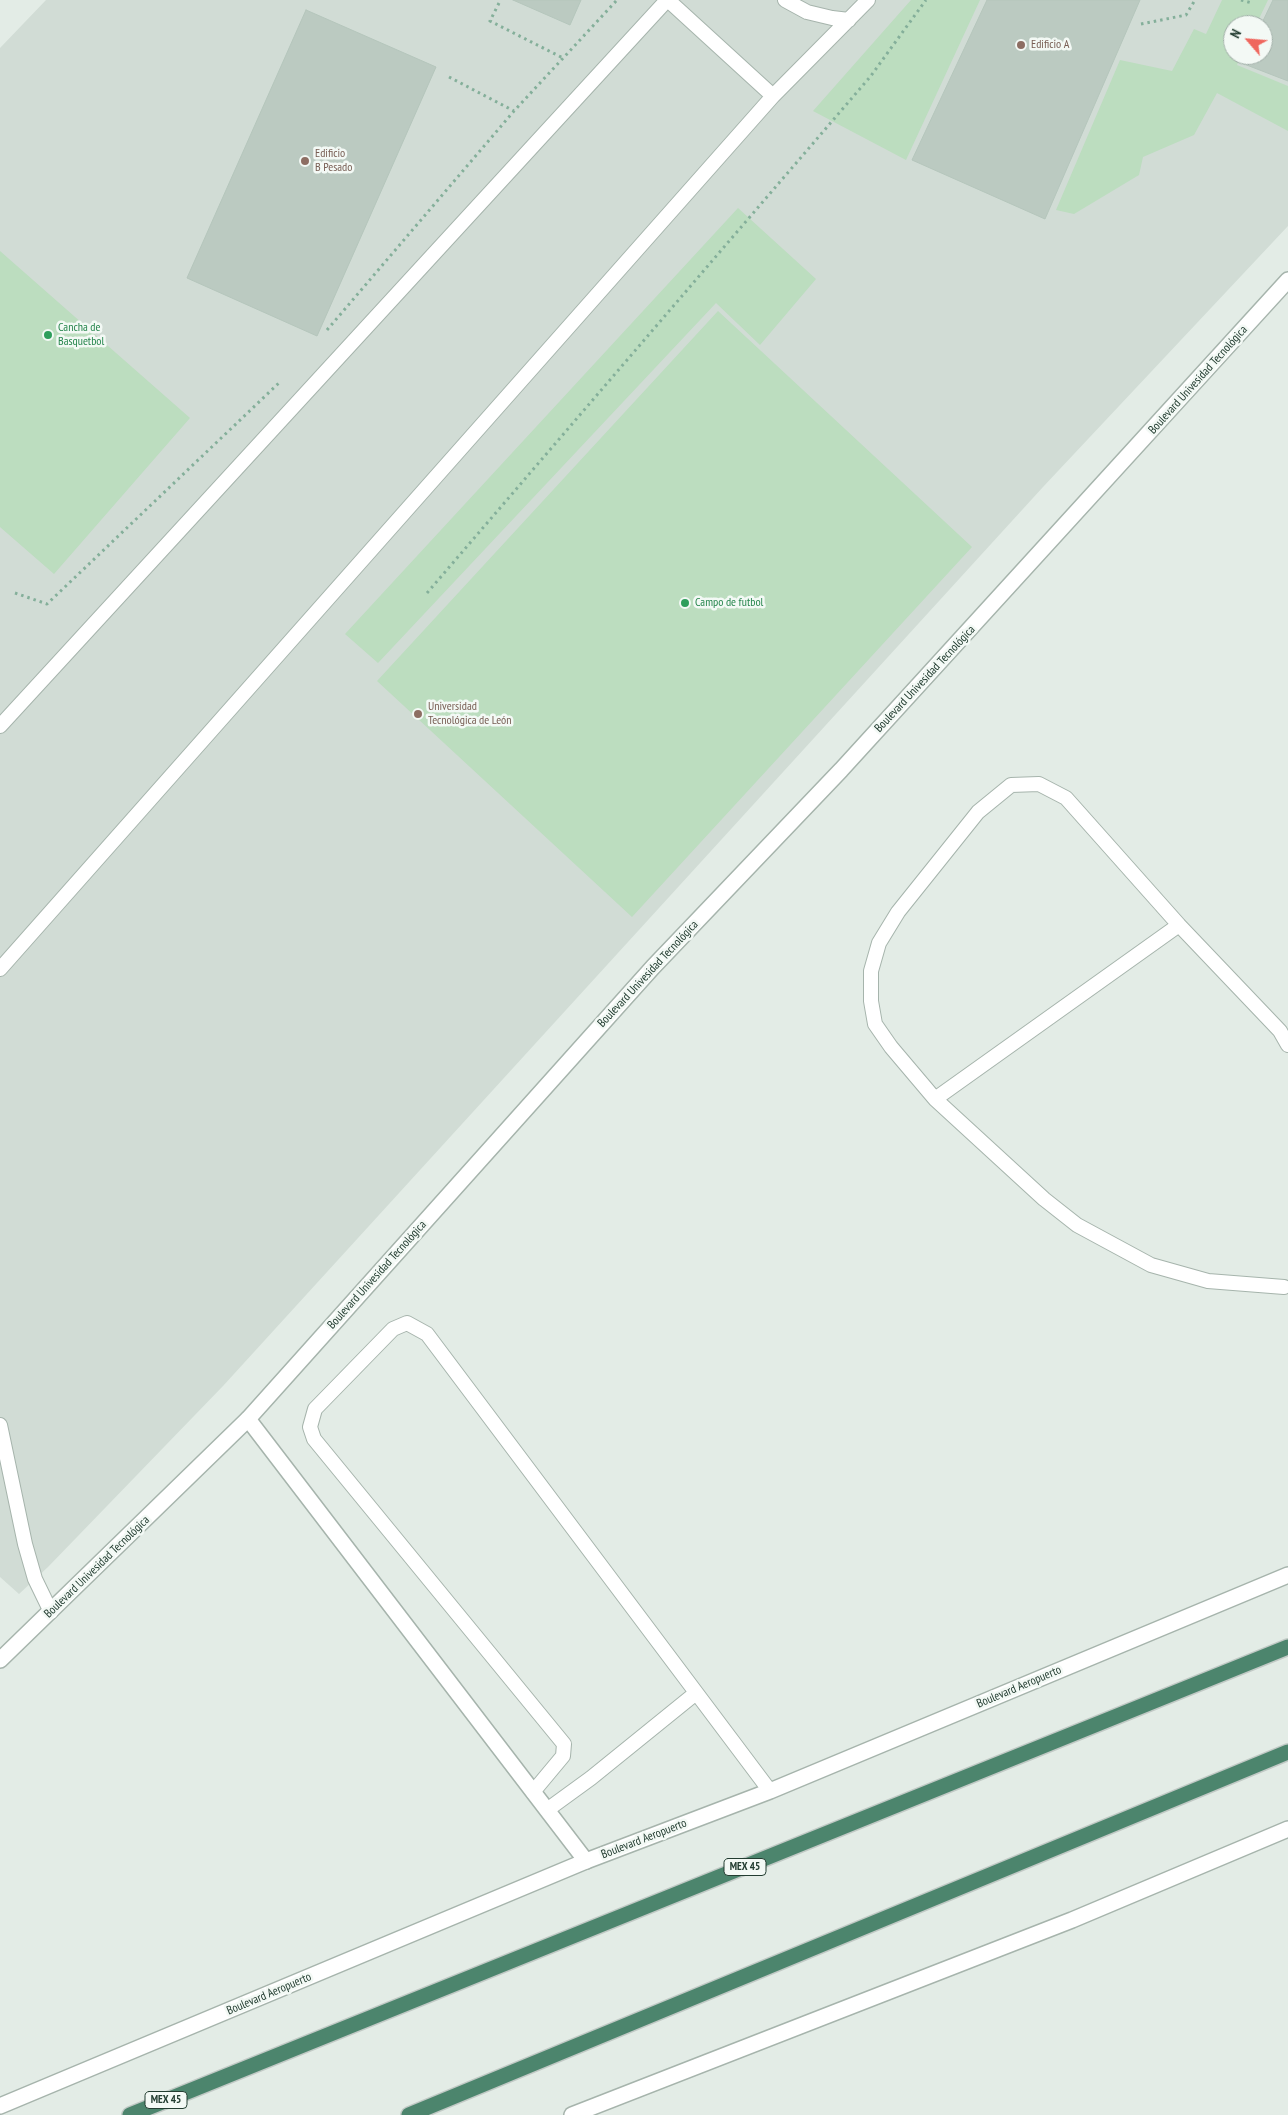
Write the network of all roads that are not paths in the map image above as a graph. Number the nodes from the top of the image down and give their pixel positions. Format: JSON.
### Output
{"nodes":[{"id":1,"x":668,"y":0,"type":"edge"},
{"id":2,"x":785,"y":0,"type":"edge"},
{"id":3,"x":868,"y":0,"type":"edge"},
{"id":4,"x":849,"y":20,"type":"junction"},
{"id":5,"x":773,"y":96,"type":"junction"},
{"id":6,"x":1288,"y":280,"type":"edge"},
{"id":7,"x":0,"y":726,"type":"edge"},
{"id":8,"x":1179,"y":925,"type":"junction"},
{"id":9,"x":0,"y":969,"type":"edge"},
{"id":10,"x":1288,"y":1045,"type":"edge"},
{"id":11,"x":935,"y":1098,"type":"junction"},
{"id":12,"x":1287,"y":1287,"type":"edge"},
{"id":13,"x":248,"y":1419,"type":"junction"},
{"id":14,"x":0,"y":1425,"type":"edge"},
{"id":15,"x":1288,"y":1575,"type":"edge"},
{"id":16,"x":52,"y":1612,"type":"junction"},
{"id":17,"x":1288,"y":1647,"type":"edge"},
{"id":18,"x":0,"y":1660,"type":"edge"},
{"id":19,"x":696,"y":1694,"type":"junction"},
{"id":20,"x":1288,"y":1752,"type":"edge"},
{"id":21,"x":770,"y":1791,"type":"junction"},
{"id":22,"x":533,"y":1792,"type":"junction"},
{"id":23,"x":547,"y":1810,"type":"junction"},
{"id":24,"x":1288,"y":1829,"type":"edge"},
{"id":25,"x":586,"y":1861,"type":"junction"},
{"id":26,"x":0,"y":2106,"type":"edge"},
{"id":27,"x":130,"y":2115,"type":"edge"},
{"id":28,"x":409,"y":2115,"type":"edge"},
{"id":29,"x":572,"y":2115,"type":"edge"}],
"edges":[{"from":1,"to":5,"type":"lane"},
{"from":1,"to":7,"type":"lane"},
{"from":2,"to":4,"type":"lane"},
{"from":3,"to":4,"type":"lane"},
{"from":4,"to":5,"type":"lane"},
{"from":5,"to":9,"type":"lane"},
{"from":6,"to":13,"type":"street","name":"Boulevard Univesidad Tecnológica"},
{"from":8,"to":10,"type":"lane"},
{"from":8,"to":11,"type":"lane"},
{"from":8,"to":11,"type":"lane"},
{"from":11,"to":12,"type":"lane"},
{"from":13,"to":16,"type":"street","name":"Boulevard Univesidad Tecnológica"},
{"from":13,"to":22,"type":"street"},
{"from":14,"to":16,"type":"lane"},
{"from":15,"to":21,"type":"street","name":"Boulevard Aeropuerto"},
{"from":16,"to":18,"type":"street","name":"Boulevard Univesidad Tecnológica"},
{"from":17,"to":27,"type":"highway","number":"MEX 45"},
{"from":19,"to":21,"type":"lane"},
{"from":19,"to":22,"type":"lane"},
{"from":19,"to":23,"type":"lane"},
{"from":20,"to":28,"type":"highway"},
{"from":21,"to":25,"type":"street","name":"Boulevard Aeropuerto"},
{"from":22,"to":23,"type":"street"},
{"from":23,"to":25,"type":"street"},
{"from":24,"to":29,"type":"street"},
{"from":25,"to":26,"type":"street","name":"Boulevard Aeropuerto"}]}
